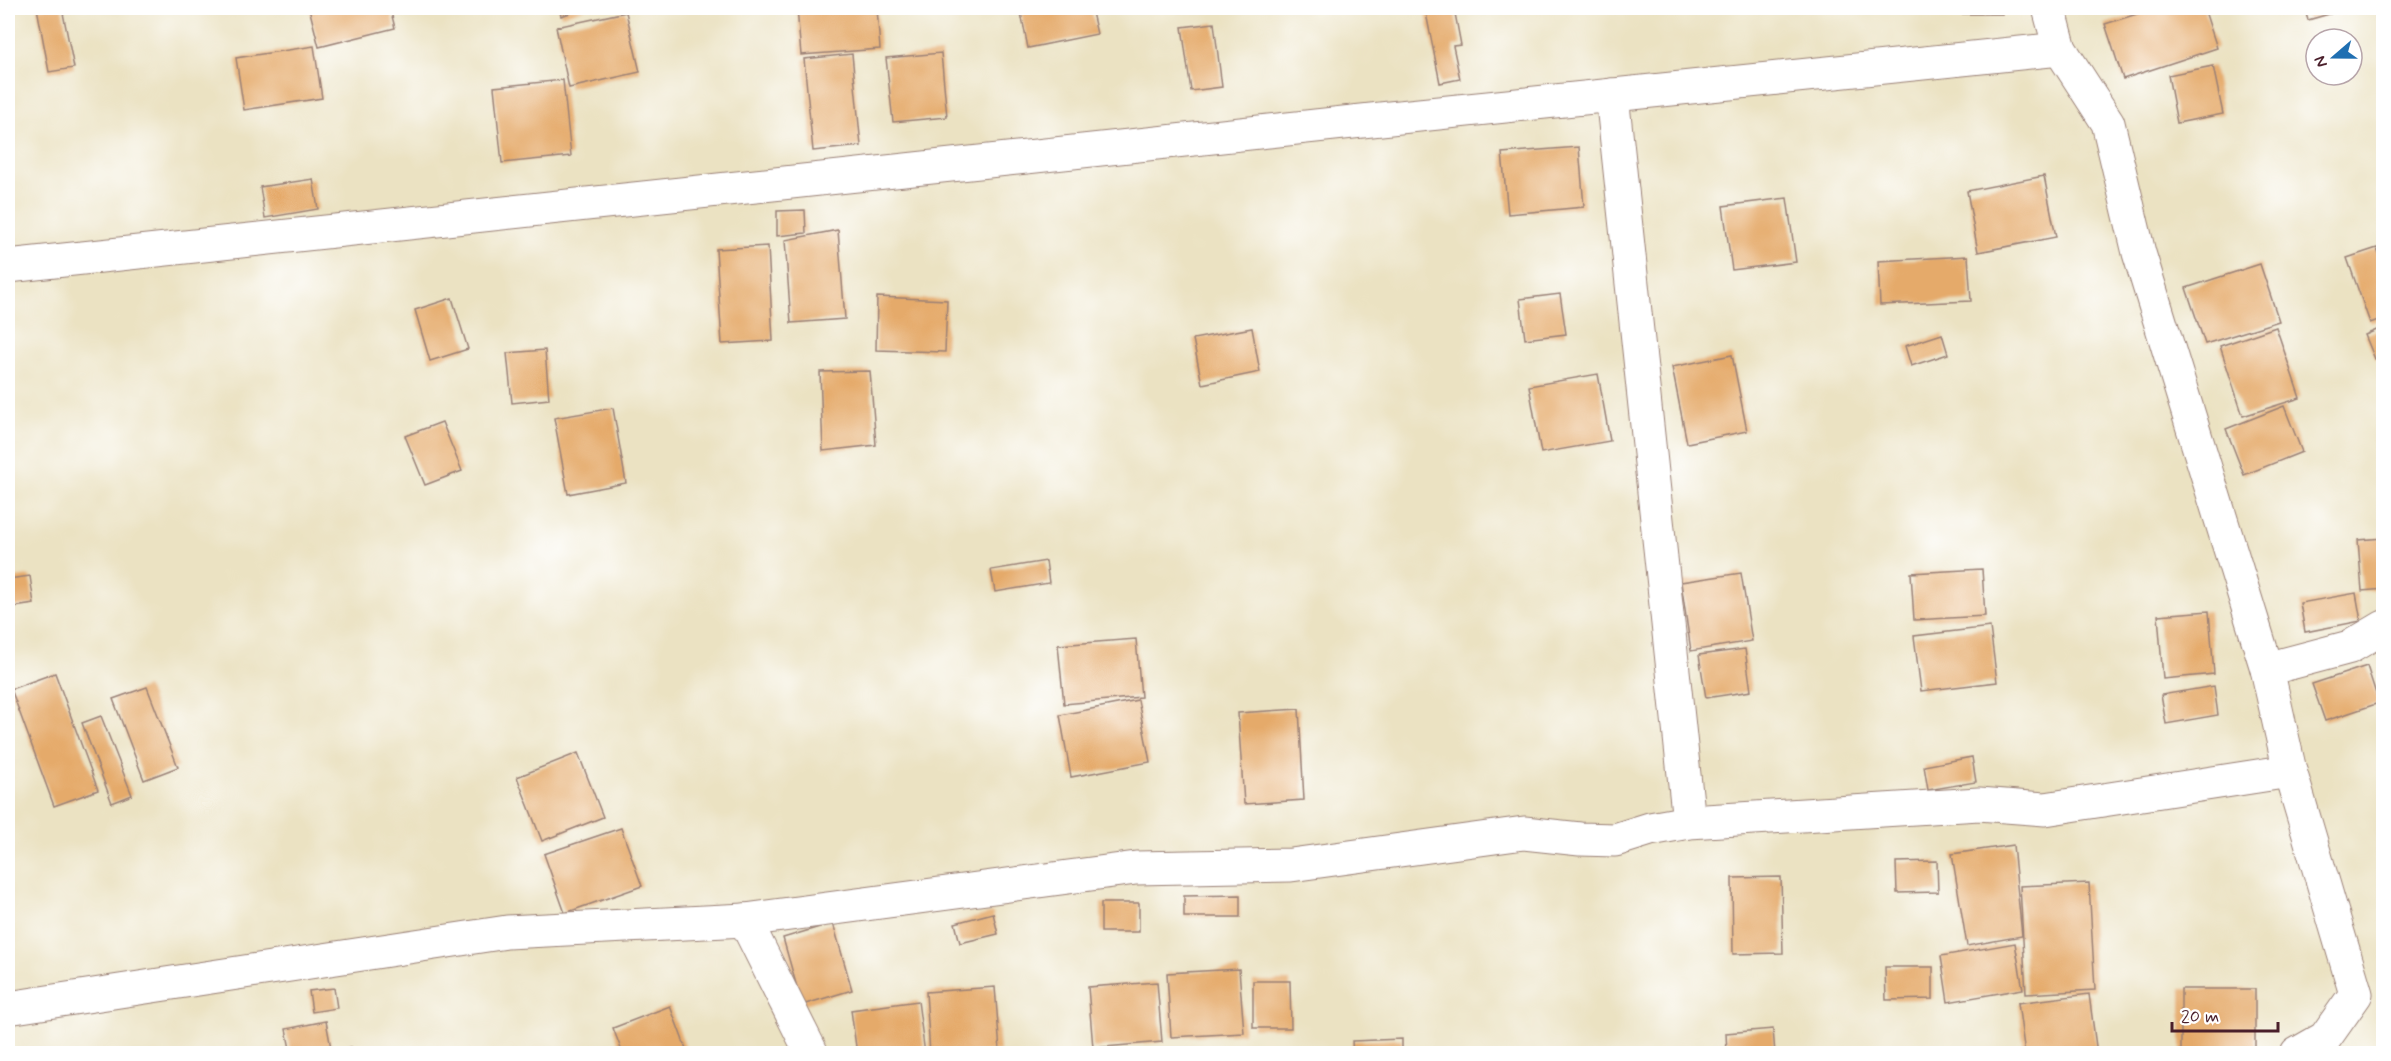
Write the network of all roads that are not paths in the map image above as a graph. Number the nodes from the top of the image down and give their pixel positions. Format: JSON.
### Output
{"nodes":[{"id":1,"x":2049,"y":8,"type":"edge"},
{"id":2,"x":2060,"y":50,"type":"junction"},
{"id":3,"x":1612,"y":95,"type":"junction"},
{"id":4,"x":8,"y":266,"type":"edge"},
{"id":5,"x":2384,"y":627,"type":"edge"},
{"id":6,"x":2267,"y":669,"type":"junction"},
{"id":7,"x":2290,"y":771,"type":"junction"},
{"id":8,"x":1689,"y":822,"type":"junction"},
{"id":9,"x":745,"y":920,"type":"junction"},
{"id":10,"x":8,"y":1008,"type":"edge"},
{"id":11,"x":812,"y":1053,"type":"edge"},
{"id":12,"x":2297,"y":1053,"type":"edge"}],
"edges":[{"from":1,"to":2,"type":"street"},
{"from":2,"to":3,"type":"street"},
{"from":2,"to":6,"type":"street"},
{"from":3,"to":4,"type":"street"},
{"from":3,"to":8,"type":"street"},
{"from":5,"to":6,"type":"street"},
{"from":6,"to":7,"type":"street"},
{"from":7,"to":8,"type":"street"},
{"from":7,"to":12,"type":"street"},
{"from":8,"to":9,"type":"street"},
{"from":9,"to":10,"type":"street"},
{"from":9,"to":11,"type":"street"}]}
